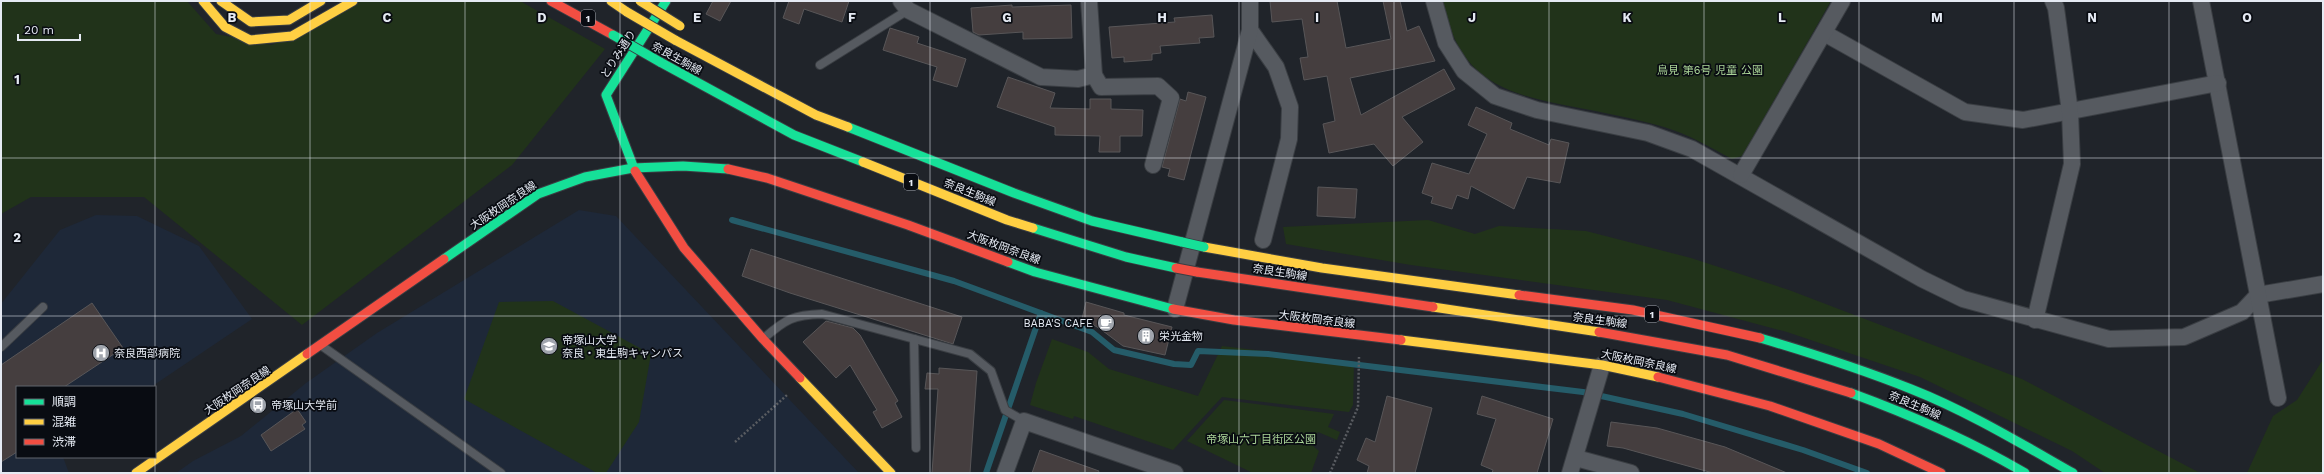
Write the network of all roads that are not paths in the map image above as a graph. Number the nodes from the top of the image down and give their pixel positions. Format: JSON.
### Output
{"nodes":[{"id":1,"x":202,"y":1,"type":"edge"},
{"id":2,"x":221,"y":1,"type":"edge"},
{"id":3,"x":321,"y":1,"type":"edge"},
{"id":4,"x":353,"y":1,"type":"edge"},
{"id":5,"x":551,"y":1,"type":"edge"},
{"id":6,"x":562,"y":1,"type":"edge"},
{"id":7,"x":611,"y":1,"type":"edge"},
{"id":8,"x":640,"y":1,"type":"edge"},
{"id":9,"x":666,"y":1,"type":"edge"},
{"id":10,"x":1089,"y":1,"type":"edge"},
{"id":11,"x":1250,"y":1,"type":"edge"},
{"id":12,"x":1434,"y":1,"type":"edge"},
{"id":13,"x":1842,"y":1,"type":"edge"},
{"id":14,"x":2053,"y":1,"type":"edge"},
{"id":15,"x":2202,"y":1,"type":"edge"},
{"id":16,"x":904,"y":5,"type":"edge"},
{"id":17,"x":685,"y":29,"type":"dead end"},
{"id":18,"x":1250,"y":30,"type":"junction"},
{"id":19,"x":1824,"y":32,"type":"junction"},
{"id":20,"x":613,"y":35,"type":"junction"},
{"id":21,"x":820,"y":65,"type":"dead end"},
{"id":22,"x":752,"y":70,"type":"dead end"},
{"id":23,"x":1094,"y":75,"type":"junction"},
{"id":24,"x":2218,"y":83,"type":"junction"},
{"id":25,"x":2070,"y":112,"type":"junction"},
{"id":26,"x":816,"y":115,"type":"junction"},
{"id":27,"x":1153,"y":165,"type":"dead end"},
{"id":28,"x":633,"y":168,"type":"junction"},
{"id":29,"x":1741,"y":175,"type":"junction"},
{"id":30,"x":1263,"y":240,"type":"dead end"},
{"id":31,"x":2323,"y":284,"type":"edge"},
{"id":32,"x":2258,"y":294,"type":"junction"},
{"id":33,"x":43,"y":307,"type":"dead end"},
{"id":34,"x":1175,"y":309,"type":"junction"},
{"id":35,"x":2035,"y":320,"type":"junction"},
{"id":36,"x":763,"y":339,"type":"junction"},
{"id":37,"x":914,"y":339,"type":"junction"},
{"id":38,"x":322,"y":346,"type":"junction"},
{"id":39,"x":1,"y":347,"type":"edge"},
{"id":40,"x":1602,"y":365,"type":"junction"},
{"id":41,"x":2278,"y":398,"type":"dead end"},
{"id":42,"x":1024,"y":421,"type":"junction"},
{"id":43,"x":916,"y":448,"type":"dead end"},
{"id":44,"x":1576,"y":458,"type":"junction"},
{"id":45,"x":136,"y":473,"type":"edge"},
{"id":46,"x":501,"y":473,"type":"edge"},
{"id":47,"x":891,"y":473,"type":"edge"},
{"id":48,"x":1005,"y":473,"type":"edge"},
{"id":49,"x":1175,"y":473,"type":"edge"},
{"id":50,"x":1570,"y":473,"type":"edge"},
{"id":51,"x":1631,"y":473,"type":"edge"},
{"id":52,"x":1941,"y":473,"type":"edge"},
{"id":53,"x":2025,"y":473,"type":"edge"},
{"id":54,"x":2073,"y":473,"type":"edge"}],
"edges":[{"from":1,"to":4,"type":"main road"},
{"from":2,"to":3,"type":"main road"},
{"from":5,"to":20,"type":"main road"},
{"from":6,"to":20,"type":"main road","name":"奈良生駒線","number":"1"},
{"from":7,"to":26,"type":"main road","name":"奈良生駒線","number":"1","bridge":true},
{"from":8,"to":17,"type":"main road","bridge":true},
{"from":9,"to":28,"type":"main road","name":"とりみ通り"},
{"from":10,"to":23,"type":"street"},
{"from":11,"to":18,"type":"street"},
{"from":12,"to":29,"type":"street"},
{"from":13,"to":19,"type":"street"},
{"from":14,"to":25,"type":"street"},
{"from":15,"to":24,"type":"street"},
{"from":16,"to":21,"type":"lane"},
{"from":16,"to":23,"type":"street"},
{"from":18,"to":30,"type":"street"},
{"from":18,"to":34,"type":"street"},
{"from":19,"to":25,"type":"street"},
{"from":19,"to":29,"type":"street"},
{"from":20,"to":53,"type":"main road","name":"奈良生駒線","number":"1","bridge":true},
{"from":22,"to":26,"type":"main road"},
{"from":23,"to":27,"type":"street"},
{"from":24,"to":25,"type":"street"},
{"from":24,"to":32,"type":"street"},
{"from":25,"to":35,"type":"street"},
{"from":26,"to":54,"type":"main road","name":"奈良生駒線","number":"1","bridge":true},
{"from":28,"to":34,"type":"main road","name":"大阪枚岡奈良線"},
{"from":28,"to":36,"type":"main road"},
{"from":28,"to":38,"type":"main road","name":"大阪枚岡奈良線"},
{"from":29,"to":35,"type":"street"},
{"from":31,"to":32,"type":"street"},
{"from":32,"to":35,"type":"street"},
{"from":32,"to":41,"type":"street"},
{"from":33,"to":39,"type":"lane"},
{"from":34,"to":40,"type":"main road","name":"大阪枚岡奈良線"},
{"from":36,"to":37,"type":"lane"},
{"from":36,"to":47,"type":"main road"},
{"from":37,"to":42,"type":"lane"},
{"from":37,"to":43,"type":"lane"},
{"from":38,"to":45,"type":"main road","name":"大阪枚岡奈良線"},
{"from":38,"to":46,"type":"lane"},
{"from":40,"to":44,"type":"street"},
{"from":40,"to":52,"type":"main road","name":"大阪枚岡奈良線"},
{"from":42,"to":48,"type":"street"},
{"from":42,"to":49,"type":"street"},
{"from":44,"to":50,"type":"street"},
{"from":44,"to":51,"type":"street"}]}
